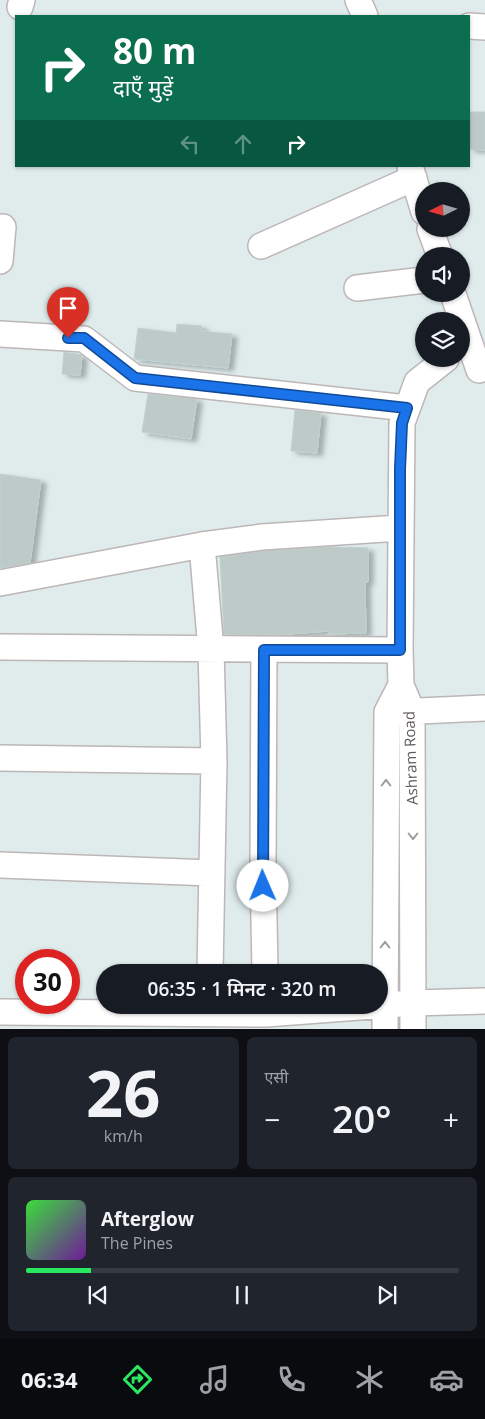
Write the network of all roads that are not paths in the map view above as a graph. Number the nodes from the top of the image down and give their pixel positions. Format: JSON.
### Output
{"nodes":[{"id":1,"x":358,"y":0,"type":"edge"},
{"id":2,"x":365,"y":15,"type":"edge"},
{"id":3,"x":470,"y":26,"type":"edge"},
{"id":4,"x":485,"y":28,"type":"edge"},
{"id":5,"x":412,"y":172,"type":"edge"},
{"id":6,"x":3,"y":227,"type":"dead end"},
{"id":7,"x":262,"y":246,"type":"dead end"},
{"id":8,"x":0,"y":261,"type":"edge"},
{"id":9,"x":415,"y":281,"type":"edge"},
{"id":10,"x":357,"y":288,"type":"dead end"},
{"id":11,"x":457,"y":302,"type":"edge"},
{"id":12,"x":0,"y":334,"type":"edge"},
{"id":13,"x":473,"y":345,"type":"edge"},
{"id":14,"x":470,"y":366,"type":"edge"},
{"id":15,"x":436,"y":367,"type":"edge"},
{"id":16,"x":482,"y":370,"type":"edge"},
{"id":17,"x":407,"y":408,"type":"junction"},
{"id":18,"x":400,"y":528,"type":"junction"},
{"id":19,"x":202,"y":545,"type":"junction"},
{"id":20,"x":0,"y":583,"type":"edge"},
{"id":21,"x":0,"y":647,"type":"edge"},
{"id":22,"x":211,"y":650,"type":"junction"},
{"id":23,"x":264,"y":650,"type":"junction"},
{"id":24,"x":400,"y":650,"type":"junction"},
{"id":25,"x":400,"y":685,"type":"junction"},
{"id":26,"x":485,"y":708,"type":"edge"},
{"id":27,"x":412,"y":711,"type":"junction"},
{"id":28,"x":387,"y":712,"type":"junction"},
{"id":29,"x":0,"y":758,"type":"edge"},
{"id":30,"x":214,"y":761,"type":"junction"},
{"id":31,"x":0,"y":865,"type":"edge"},
{"id":32,"x":212,"y":873,"type":"junction"},
{"id":33,"x":210,"y":964,"type":"edge"},
{"id":34,"x":265,"y":964,"type":"edge"},
{"id":35,"x":485,"y":1001,"type":"edge"},
{"id":36,"x":413,"y":1003,"type":"junction"},
{"id":37,"x":198,"y":1015,"type":"edge"},
{"id":38,"x":256,"y":1015,"type":"edge"},
{"id":39,"x":385,"y":1017,"type":"edge"},
{"id":40,"x":9,"y":1018,"type":"edge"},
{"id":41,"x":307,"y":1020,"type":"edge"},
{"id":42,"x":74,"y":1021,"type":"edge"},
{"id":43,"x":413,"y":1029,"type":"edge"}],
"edges":[{"from":1,"to":2,"type":"street"},
{"from":3,"to":4,"type":"street"},
{"from":5,"to":7,"type":"street"},
{"from":6,"to":8,"type":"street"},
{"from":9,"to":10,"type":"street"},
{"from":11,"to":13,"type":"street"},
{"from":12,"to":17,"type":"street"},
{"from":13,"to":16,"type":"street"},
{"from":14,"to":16,"type":"street"},
{"from":15,"to":17,"type":"street"},
{"from":17,"to":18,"type":"street"},
{"from":18,"to":19,"type":"street"},
{"from":18,"to":24,"type":"street"},
{"from":19,"to":20,"type":"street"},
{"from":19,"to":22,"type":"street"},
{"from":21,"to":22,"type":"street"},
{"from":22,"to":23,"type":"street"},
{"from":22,"to":30,"type":"street"},
{"from":23,"to":24,"type":"street"},
{"from":23,"to":34,"type":"street"},
{"from":24,"to":25,"type":"street"},
{"from":25,"to":27,"type":"street","name":"Ashram Road"},
{"from":25,"to":28,"type":"street","name":"Ashram Road"},
{"from":26,"to":27,"type":"street"},
{"from":27,"to":28,"type":"street"},
{"from":27,"to":36,"type":"street","name":"Ashram Road","one_way":true},
{"from":39,"to":28,"type":"street","name":"Ashram Road","one_way":true},
{"from":29,"to":30,"type":"street"},
{"from":30,"to":32,"type":"street"},
{"from":31,"to":32,"type":"street"},
{"from":32,"to":33,"type":"street"},
{"from":35,"to":36,"type":"street"},
{"from":36,"to":39,"type":"street"},
{"from":36,"to":43,"type":"street","name":"Ashram Road"},
{"from":37,"to":38,"type":"street"},
{"from":37,"to":42,"type":"street"},
{"from":38,"to":41,"type":"street"},
{"from":39,"to":41,"type":"street"},
{"from":40,"to":42,"type":"street"}]}
